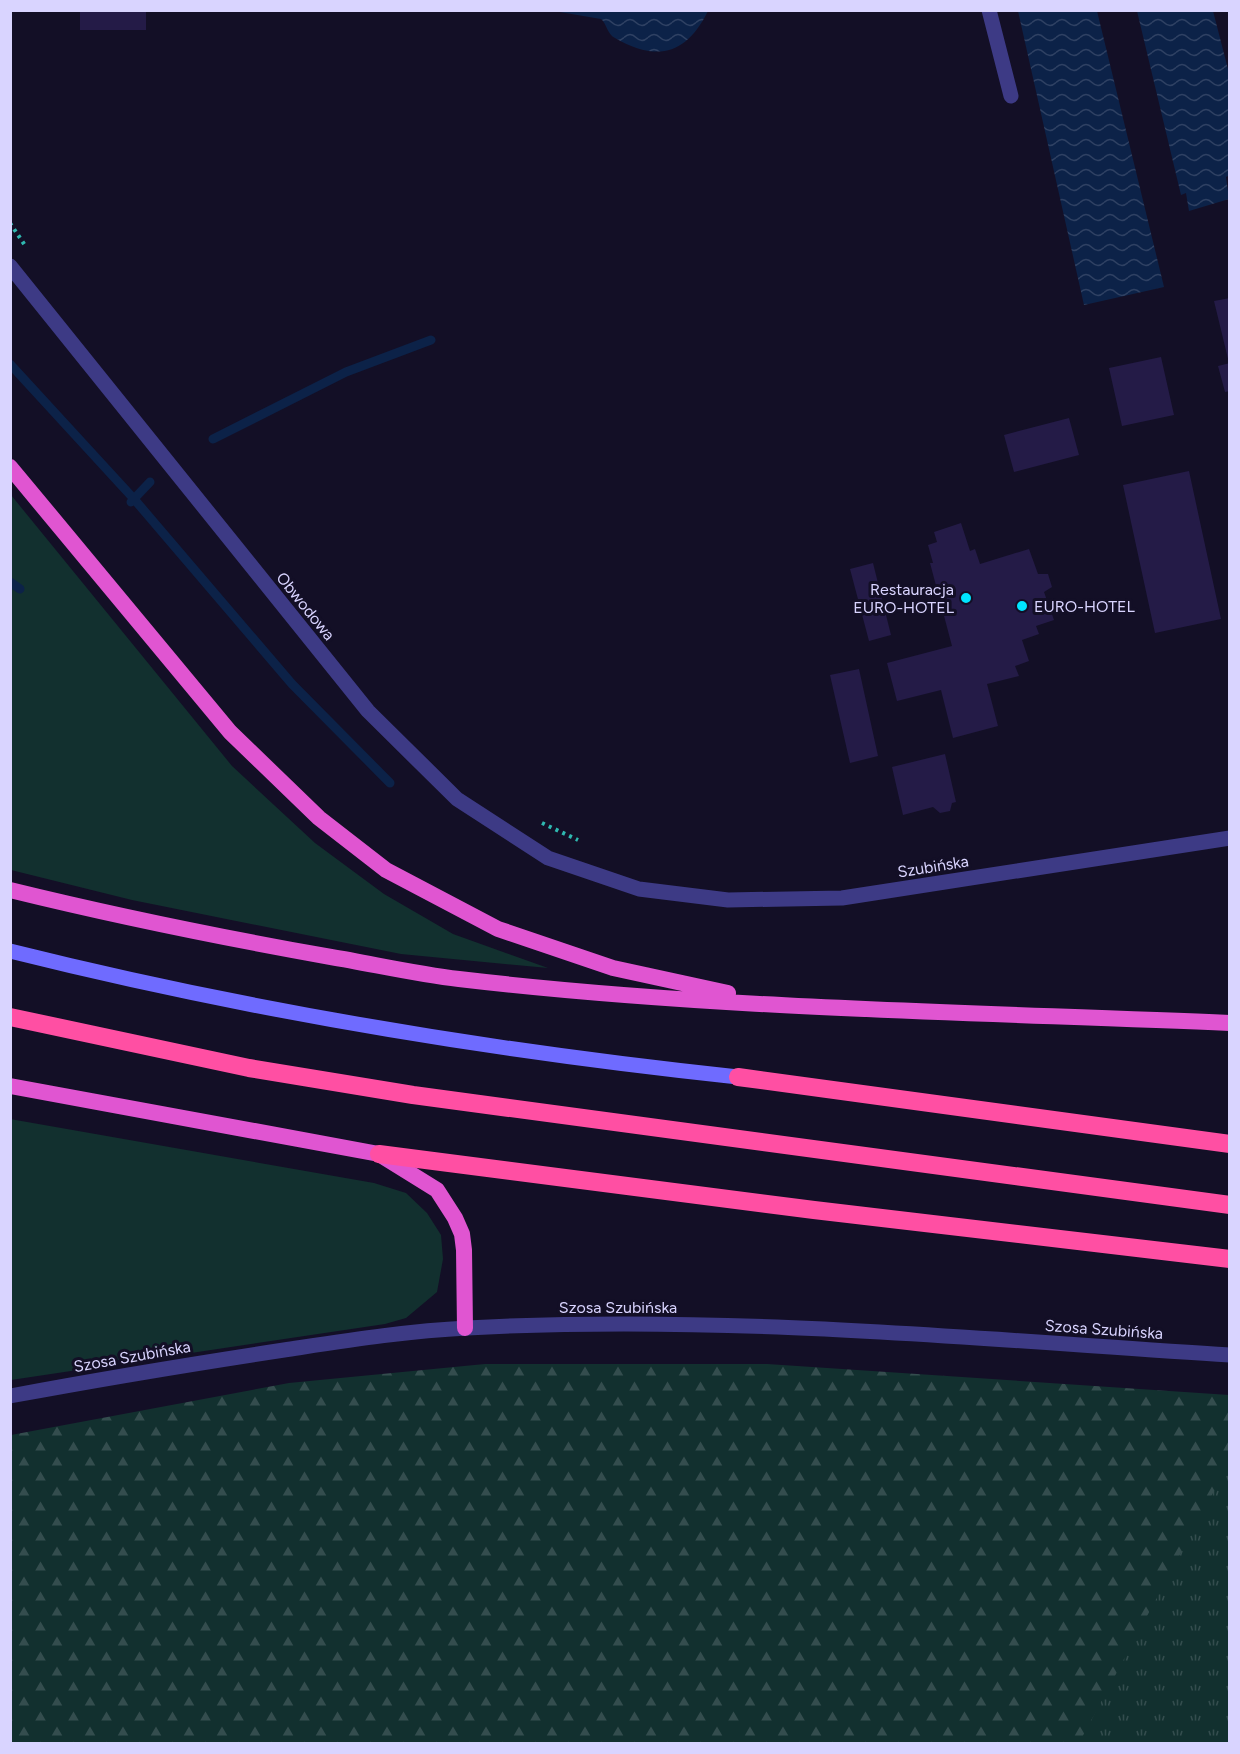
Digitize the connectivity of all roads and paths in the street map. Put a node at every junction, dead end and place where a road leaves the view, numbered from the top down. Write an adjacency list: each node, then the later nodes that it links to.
1 (989, 10): 2 (street)
2 (1011, 96)
3 (10, 223): 4 (path)
4 (32, 257)
5 (10, 266): 10 (street, Obwodowa)
6 (10, 467): 13 (highway)
7 (540, 821): 9 (path)
8 (1230, 838): 10 (street, Szubińska)
9 (579, 841)
10 (639, 889)
11 (10, 890): 13 (highway)
12 (10, 951): 16 (main road)
13 (778, 1004): 15 (highway)
14 (10, 1017): 20 (highway)
15 (1230, 1023)
16 (738, 1077): 18 (highway)
17 (10, 1086): 19 (highway)
18 (1230, 1144)
19 (379, 1154): 21 (highway); 22 (highway)
20 (1230, 1205)
21 (1230, 1259)
22 (465, 1328): 23 (street, Szosa Szubińska); 24 (street, Szosa Szubińska)
23 (1230, 1355)
24 (10, 1396)

